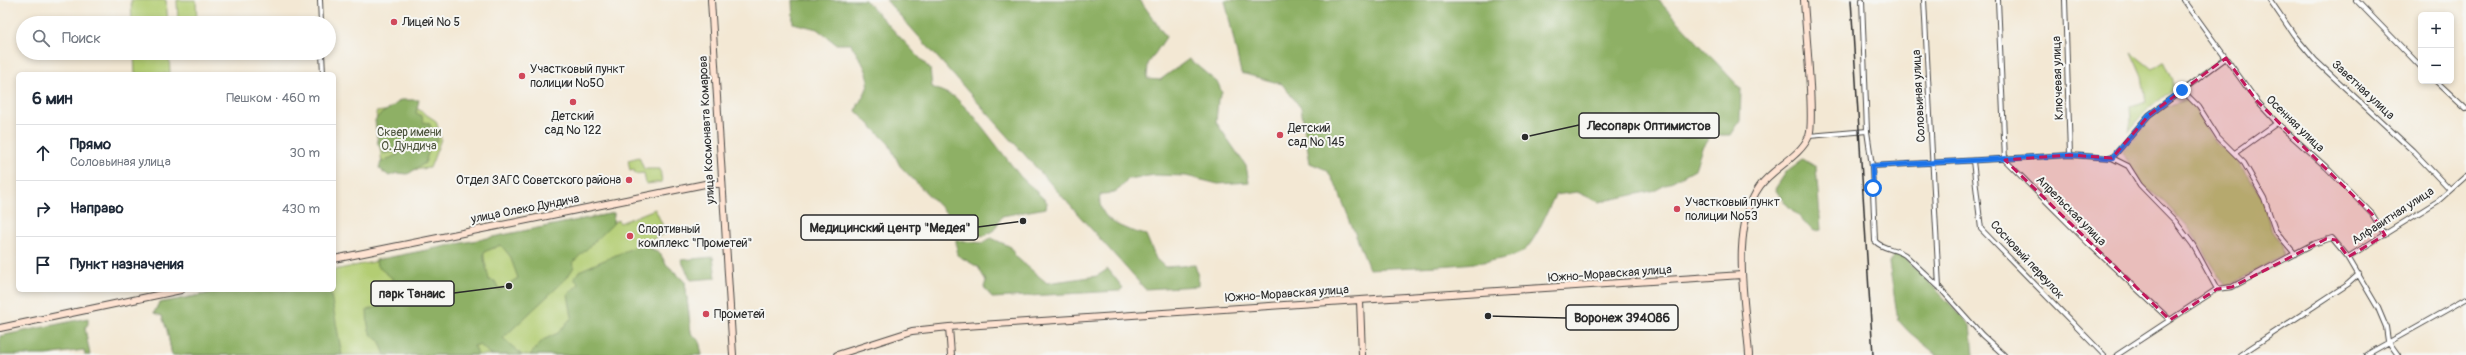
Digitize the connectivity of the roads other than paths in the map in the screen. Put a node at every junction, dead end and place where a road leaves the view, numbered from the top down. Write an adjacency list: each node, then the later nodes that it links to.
1 (320, 0): 11 (street)
2 (711, 0): 30 (street, улица Космонавта Комарова)
3 (1804, 0): 21 (street)
4 (1862, 0): 20 (street)
5 (1924, 0): 27 (street, Соловьиная улица)
6 (1998, 0): 25 (street)
7 (2065, 0): 23 (street, Ключевая улица)
8 (2184, 0): 12 (street, Осенняя улица)
9 (2270, 0): 31 (street, Заветная улица)
10 (2356, 0): 14 (street)
11 (321, 16)
12 (2226, 58): 17 (street); 19 (street, Осенняя улица)
13 (322, 60): 15 (street)
14 (2418, 64)
15 (323, 72)
16 (2439, 84): 18 (street)
17 (2182, 90): 22 (street); 24 (street)
18 (2466, 109)
19 (2276, 123): 22 (street); 32 (street, Осенняя улица)
20 (1867, 131): 21 (street); 28 (street)
21 (1809, 136): 37 (street)
22 (2236, 153): 33 (street)
23 (2070, 155): 24 (street); 25 (street)
24 (2112, 158): 39 (street)
25 (2005, 160): 26 (street); 43 (street, Апрельская улица)
26 (1973, 161): 27 (street); 53 (street, Сосновый переулок)
27 (1932, 162): 28 (street); 38 (street, Соловьиная улица)
28 (1872, 166): 38 (street)
29 (2466, 176): 31 (street, Алфавитная улица)
30 (722, 184): 35 (street, улица Олеко Дундича); 47 (street, улица Космонавта Комарова)
31 (2449, 189): 32 (street, Алфавитная улица)
32 (2385, 235): 34 (street, Алфавитная улица)
33 (2295, 254): 34 (street); 39 (street)
34 (2348, 257): 36 (street)
35 (336, 259)
36 (2358, 274): 46 (street); 55 (street)
37 (1742, 275): 42 (street, Южно-Моравская улица); 51 (street)
38 (1939, 287): 52 (street)
39 (2217, 289): 43 (street)
40 (171, 292): 45 (street)
41 (2466, 299): 46 (street)
42 (1360, 301): 44 (street, Южно-Моравская улица); 50 (street)
43 (2170, 320): 54 (street)
44 (949, 326): 48 (street, Южно-Моравская улица); 49 (street)
45 (0, 328)
46 (2388, 341): 56 (street); 57 (street)
47 (733, 355)
48 (837, 355)
49 (951, 355)
50 (1362, 355)
51 (1749, 355)
52 (2004, 355)
53 (2104, 355)
54 (2117, 355)
55 (2240, 355)
56 (2366, 355)
57 (2398, 355)

